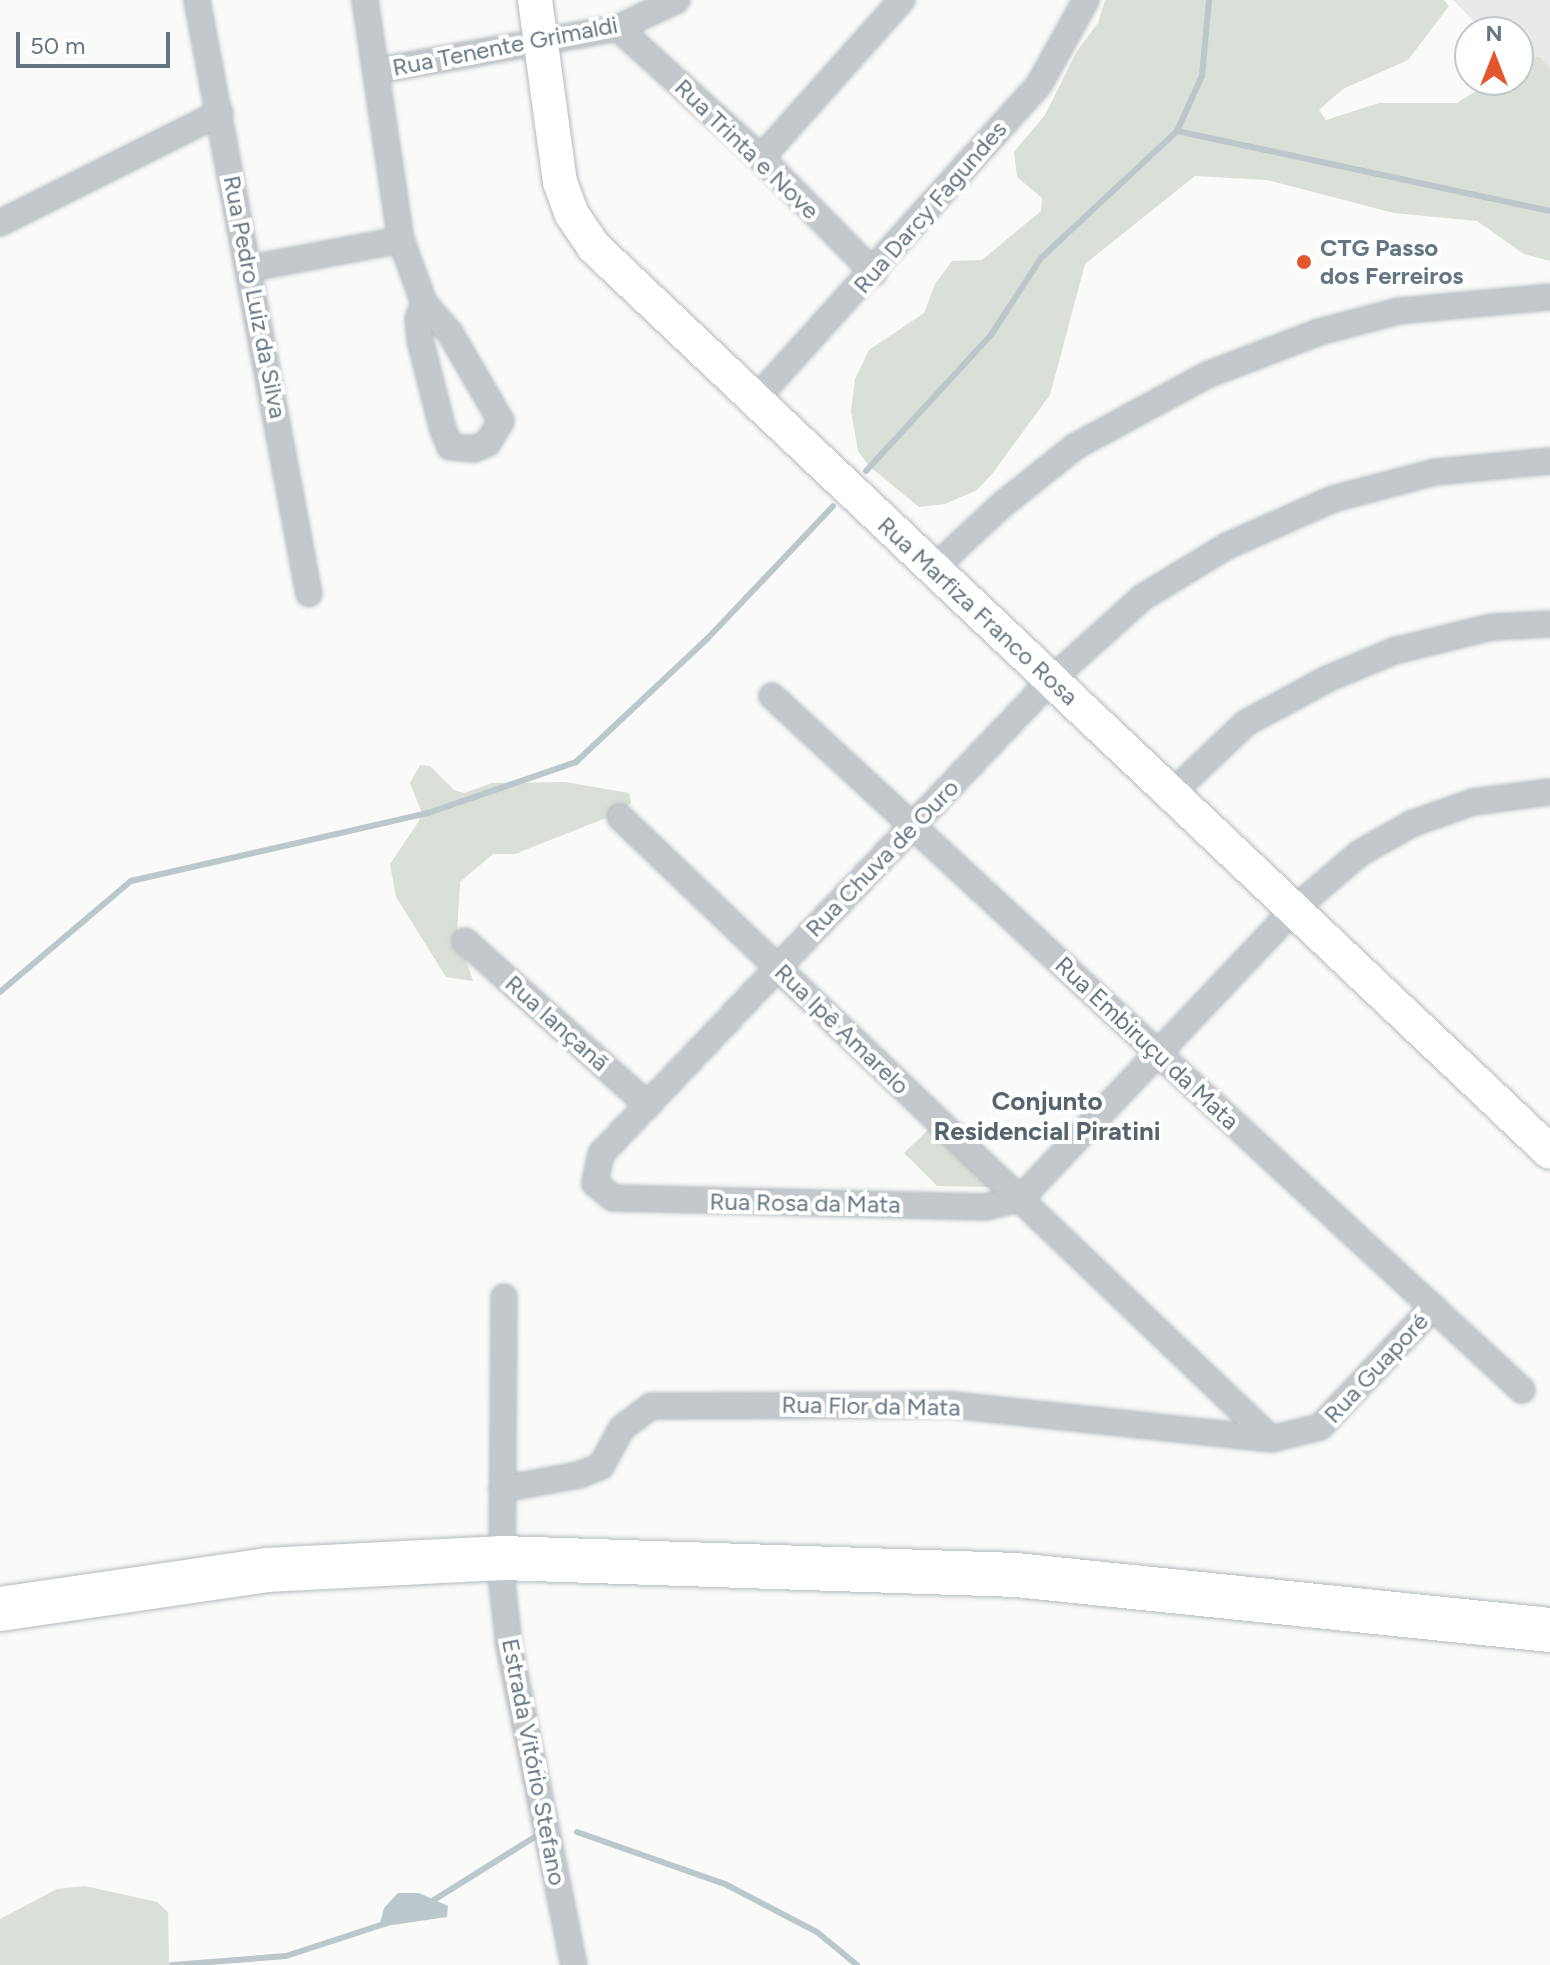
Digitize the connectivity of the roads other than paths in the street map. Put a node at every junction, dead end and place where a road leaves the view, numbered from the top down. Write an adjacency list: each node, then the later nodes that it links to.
1 (197, 0): 10 (street, Rua Pedro Luiz da Silva)
2 (365, 0): 9 (street)
3 (535, 0): 8 (street, Rua Marfiza Franco Rosa)
4 (677, 0): 7 (street, Rua Tenente Grimaldi)
5 (902, 0): 11 (street)
6 (1086, 0): 15 (street, Rua Darcy Fagundes)
7 (618, 28): 8 (street, Rua Tenente Grimaldi); 11 (street, Rua Trinta e Nove)
8 (542, 44): 9 (street, Rua Tenente Grimaldi); 18 (street, Rua Marfiza Franco Rosa)
9 (376, 71): 13 (street)
10 (220, 113): 12 (street); 14 (street, Rua Pedro Luiz da Silva)
11 (761, 158): 15 (street, Rua Trinta e Nove)
12 (0, 223)
13 (401, 240): 14 (street); 17 (street)
14 (251, 268): 21 (street, Rua Pedro Luiz da Silva)
15 (874, 273): 18 (street, Rua Darcy Fagundes)
16 (1550, 297): 20 (street)
17 (424, 303): 17 (street)
18 (755, 400): 20 (street, Rua Marfiza Franco Rosa)
19 (1550, 461): 23 (street, Rua Chuva de Ouro)
20 (933, 569): 23 (street, Rua Marfiza Franco Rosa)
21 (309, 594)
22 (1550, 624): 26 (street)
23 (1052, 679): 26 (street, Rua Marfiza Franco Rosa); 28 (street, Rua Chuva de Ouro)
24 (772, 696): 28 (street, Rua Embiruçu da Mata)
25 (1550, 792): 29 (street)
26 (1169, 796): 29 (street, Rua Marfiza Franco Rosa)
27 (620, 817): 31 (street, Rua Ipê Amarelo)
28 (913, 826): 31 (street, Rua Chuva de Ouro); 32 (street, Rua Embiruçu da Mata)
29 (1292, 911): 32 (street); 34 (street, Rua Marfiza Franco Rosa)
30 (465, 941): 33 (street, Rua Iançanã)
31 (778, 968): 33 (street, Rua Chuva de Ouro); 36 (street, Rua Ipê Amarelo)
32 (1158, 1053): 36 (street); 38 (street, Rua Embiruçu da Mata)
33 (648, 1105): 35 (street, Rua Chuva de Ouro)
34 (1550, 1152)
35 (595, 1183): 36 (street, Rua Rosa da Mata)
36 (1020, 1199): 40 (street, Rua Ipê Amarelo)
37 (504, 1297): 41 (street)
38 (1433, 1307): 39 (street, Rua Embiruçu da Mata); 40 (street, Rua Guaporé)
39 (1522, 1390)
40 (1271, 1439): 41 (street, Rua Flor da Mata)
41 (502, 1489): 42 (street)
42 (502, 1558): 43 (highway); 44 (highway); 45 (street, Estrada Vitório Stefano)
43 (0, 1609)
44 (1550, 1630)
45 (574, 1965)

